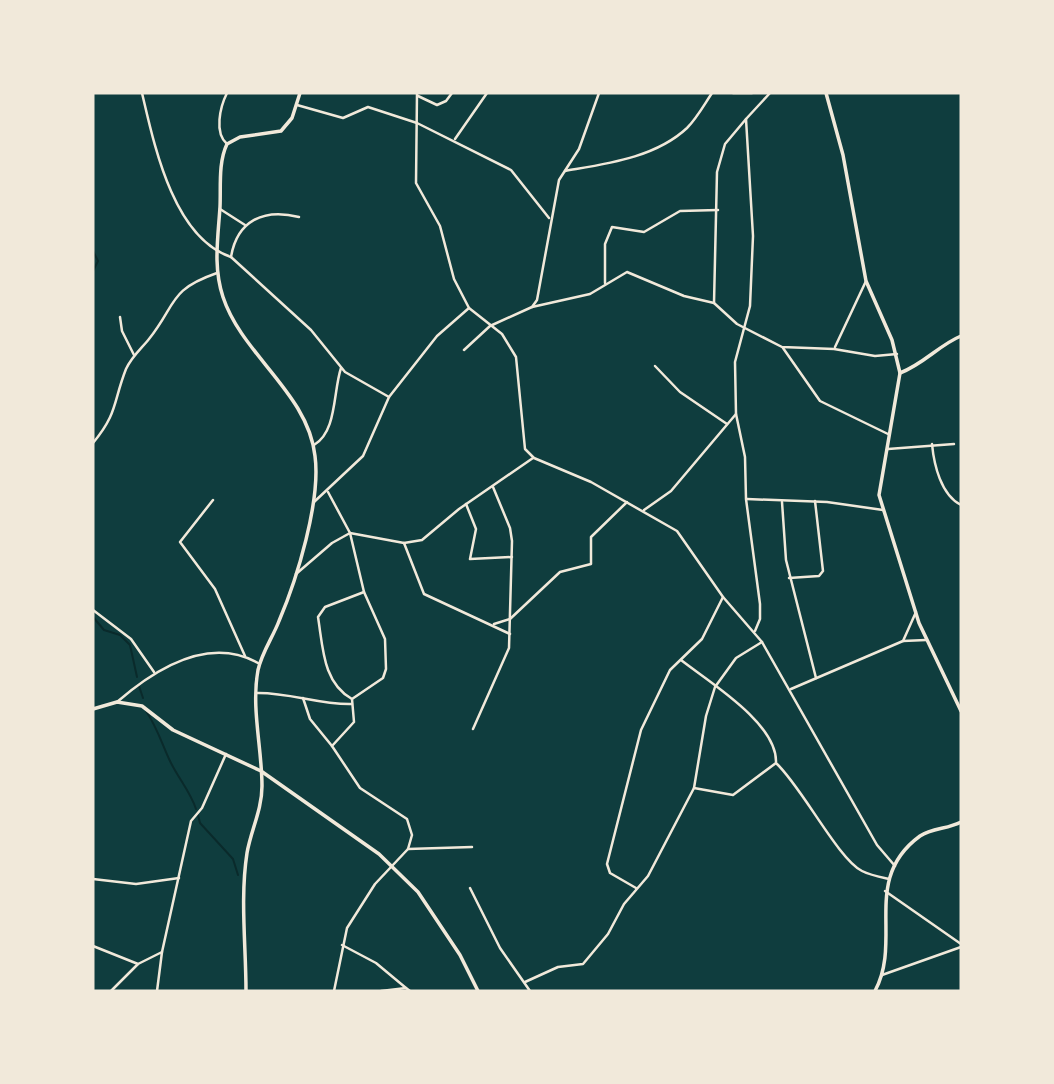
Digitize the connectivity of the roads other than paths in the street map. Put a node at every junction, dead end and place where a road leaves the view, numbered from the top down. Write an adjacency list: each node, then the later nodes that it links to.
1 (142, 93): 24 (street)
2 (227, 93): 17 (street)
3 (300, 93): 13 (street)
4 (452, 93): 12 (street)
5 (487, 93): 16 (street)
6 (599, 93): 18 (street)
7 (712, 93): 18 (street)
8 (733, 93): 9 (street)
9 (752, 93)
10 (770, 93): 14 (street)
11 (827, 93): 27 (street)
12 (417, 94): 15 (street)
13 (297, 105): 15 (street); 17 (street)
14 (746, 120): 20 (street); 34 (street)
15 (417, 123): 16 (street); 31 (street)
16 (454, 140): 22 (street)
17 (227, 144): 19 (street)
18 (565, 171): 22 (street)
19 (220, 209): 23 (street); 24 (street)
20 (718, 210): 28 (street); 29 (street)
21 (299, 217): 23 (street)
22 (550, 219): 30 (street)
23 (245, 225): 25 (street)
24 (216, 252): 25 (street); 26 (street)
25 (231, 257): 42 (street)
26 (218, 273): 40 (street); 51 (street)
27 (866, 281): 38 (street); 39 (street)
28 (605, 284): 29 (street); 30 (street)
29 (714, 303): 34 (street)
30 (532, 307): 33 (street)
31 (469, 308): 33 (street); 44 (street)
32 (120, 317): 40 (street)
33 (490, 326): 37 (street); 53 (street)
34 (746, 328): 36 (street); 45 (street)
35 (961, 336): 43 (street)
36 (782, 347): 38 (street); 47 (street)
37 (464, 349)
38 (834, 349): 39 (street)
39 (897, 354): 43 (street)
40 (134, 355): 48 (street)
41 (655, 366): 46 (street)
42 (341, 368): 44 (street); 51 (street)
43 (900, 373): 47 (street)
44 (390, 397): 55 (street)
45 (736, 414): 46 (street); 56 (street)
46 (727, 424): 65 (street)
47 (888, 434): 52 (street)
48 (93, 443)
49 (932, 444): 50 (street); 52 (street); 63 (street)
50 (954, 444)
51 (314, 446): 61 (street)
52 (886, 449): 64 (street)
53 (534, 458): 54 (street); 59 (street)
54 (494, 487): 62 (street); 68 (street)
55 (328, 492): 61 (street); 66 (street)
56 (746, 499): 60 (street); 77 (street)
57 (213, 500): 82 (street)
58 (816, 501): 60 (street); 64 (street); 70 (street)
59 (628, 502): 65 (street); 75 (street)
60 (782, 502): 70 (street)
61 (313, 503): 69 (street)
62 (466, 504): 67 (street); 68 (street)
63 (961, 505)
64 (883, 509): 74 (street)
65 (644, 510): 72 (street)
66 (351, 533): 67 (street); 69 (street); 71 (street)
67 (404, 543): 76 (street)
68 (512, 557): 75 (street)
69 (294, 576): 84 (street)
70 (789, 579): 86 (street)
71 (364, 592): 91 (street); 91 (street)
72 (723, 597): 77 (street); 83 (street)
73 (93, 610): 85 (street)
74 (916, 612): 79 (street); 80 (street)
75 (510, 619): 76 (street); 78 (street)
76 (494, 624): 78 (street)
77 (755, 631): 81 (street)
78 (510, 634): 95 (street)
79 (926, 640): 80 (street); 94 (street)
80 (903, 641): 86 (street)
81 (762, 642): 87 (street); 88 (street)
82 (245, 656): 84 (street); 85 (street)
83 (681, 660): 87 (street); 110 (street)
84 (259, 664): 89 (street)
85 (154, 672): 92 (street)
86 (816, 678): 88 (street)
87 (715, 687): 98 (street); 100 (street)
88 (791, 689): 105 (street)
89 (256, 693): 90 (street); 99 (street)
90 (303, 697): 91 (street); 96 (street)
91 (352, 701): 96 (street)
92 (117, 702): 93 (street); 97 (street)
93 (93, 709)
94 (961, 711)
95 (473, 729)
96 (332, 746): 103 (street)
97 (226, 754): 99 (street); 107 (street)
98 (776, 763): 100 (street); 108 (street)
99 (261, 771): 104 (street); 122 (street)
100 (694, 788): 110 (street)
101 (961, 822): 105 (street)
102 (472, 847): 103 (street)
103 (408, 849): 104 (street)
104 (392, 863): 112 (street); 125 (street)
105 (894, 866): 108 (street)
106 (93, 878): 107 (street)
107 (179, 878): 115 (street)
108 (888, 879): 111 (street)
109 (470, 888): 118 (street)
110 (636, 888): 118 (street)
111 (885, 891): 114 (street); 117 (street)
112 (342, 945): 119 (street); 123 (street)
113 (93, 946): 116 (street)
114 (961, 946): 117 (street)
115 (162, 952): 116 (street); 121 (street)
116 (138, 964): 120 (street)
117 (881, 975): 127 (street)
118 (525, 982): 126 (street)
119 (408, 990): 124 (street)
120 (111, 991)
121 (157, 991)
122 (246, 991)
123 (334, 991)
124 (382, 991)
125 (478, 991)
126 (530, 991)
127 (875, 991)

